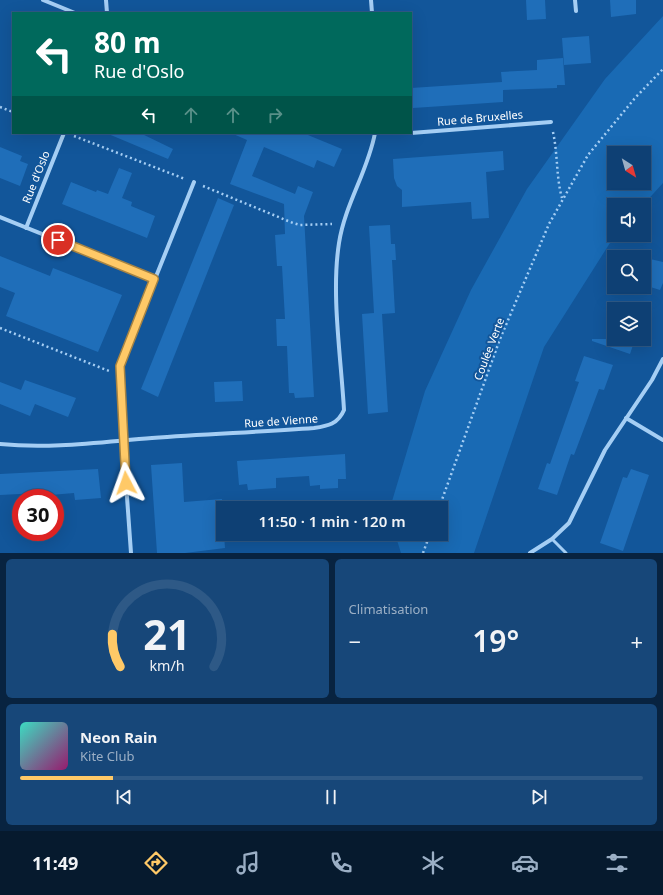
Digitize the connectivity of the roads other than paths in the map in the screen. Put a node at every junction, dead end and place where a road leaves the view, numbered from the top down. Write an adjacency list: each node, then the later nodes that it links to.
1 (43, 0): 6 (street)
2 (106, 0): 7 (street)
3 (371, 0): 8 (street)
4 (575, 0): 5 (street)
5 (576, 11)
6 (73, 12)
7 (106, 12)
8 (372, 12)
9 (551, 122): 10 (street, Rue de Bruxelles)
10 (412, 133)
11 (64, 134): 15 (street, Rue d'Oslo)
12 (375, 134): 20 (street, Rue de Vienne)
13 (194, 182): 16 (street)
14 (0, 217): 15 (street)
15 (26, 228): 16 (street)
16 (154, 279): 20 (street)
17 (663, 359): 18 (street)
18 (626, 418): 19 (street); 22 (street)
19 (663, 440)
20 (123, 441): 21 (street, Rue de Vienne); 23 (street)
21 (0, 444)
22 (552, 539): 24 (street); 25 (lane)
23 (130, 553)
24 (530, 553)
25 (566, 553)

